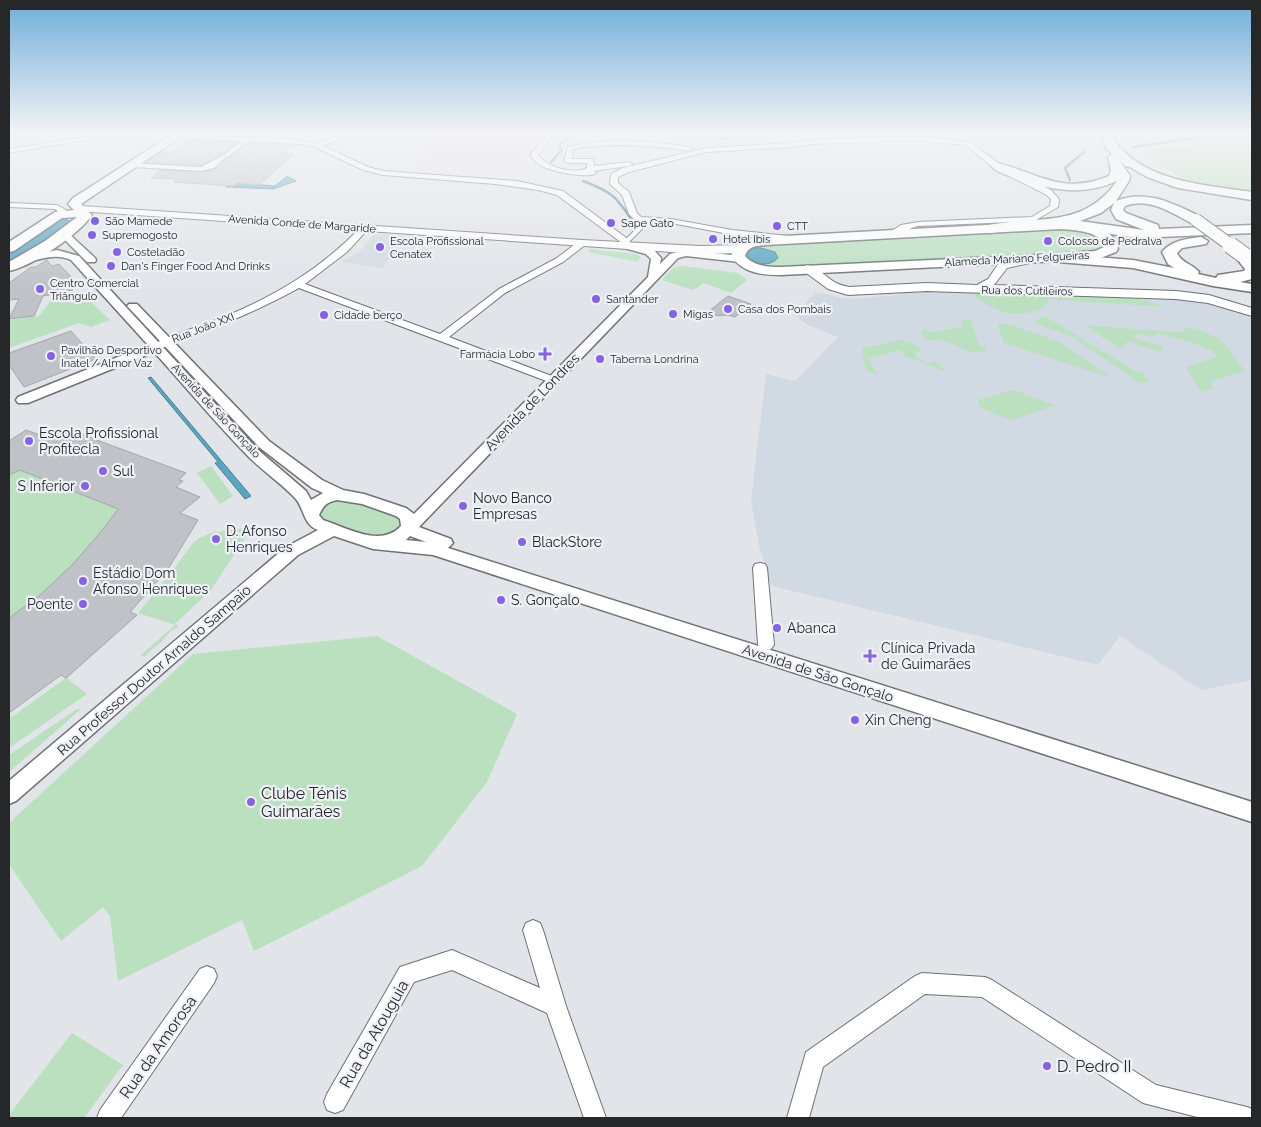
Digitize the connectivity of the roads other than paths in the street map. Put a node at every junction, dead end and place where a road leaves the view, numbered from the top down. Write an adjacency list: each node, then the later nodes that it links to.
1 (103, 185): 15 (main road)
2 (523, 185): 34 (street)
3 (615, 185): 26 (street)
4 (1032, 185): 19 (street)
5 (1038, 185): 21 (highway)
6 (1053, 185): 7 (highway)
7 (1095, 185)
8 (1120, 185): 21 (highway)
9 (1152, 185): 20 (highway)
10 (1181, 185): 11 (highway)
11 (1252, 196)
12 (1252, 204): 20 (highway)
13 (9, 205): 18 (street)
14 (1089, 208): 19 (highway)
15 (83, 211): 16 (main road, Avenida Conde de Margaride); 18 (main road); 28 (main road)
16 (104, 211): 23 (main road, Avenida Conde de Margaride)
17 (1105, 214): 25 (highway)
18 (60, 215): 35 (main road)
19 (1034, 219): 30 (street)
20 (1200, 219): 25 (highway); 38 (highway, bridge)
21 (1067, 222): 24 (highway); 27 (highway); 37 (main road, Alameda Mariano Felgueiras)
22 (645, 223): 34 (street)
23 (365, 228): 33 (main road, Avenida Conde de Margaride); 46 (street, Rua João XXI)
24 (989, 229): 30 (main road)
25 (1162, 230): 27 (highway)
26 (732, 232): 31 (street); 36 (street)
27 (1183, 232): 29 (highway)
28 (64, 233): 41 (main road); 53 (street, Avenida de São Gonçalo)
29 (1248, 233): 32 (highway)
30 (894, 234): 31 (main road)
31 (790, 239): 36 (main road)
32 (1203, 240): 37 (highway); 38 (highway)
33 (582, 243): 34 (main road, Avenida Conde de Margaride); 52 (street)
34 (627, 244): 36 (main road, Avenida Conde de Margaride); 44 (street)
35 (9, 248)
36 (740, 254): 43 (main road, Alameda Mariano Felgueiras); 44 (street, Avenida de Londres)
37 (1098, 255): 39 (main road, Alameda Mariano Felgueiras)
38 (1250, 257)
39 (1058, 258): 40 (main road, Alameda Mariano Felgueiras); 48 (highway)
40 (1032, 259): 43 (main road, Alameda Mariano Felgueiras); 45 (main road)
41 (25, 260): 42 (main road); 53 (street, Avenida de São Gonçalo)
42 (9, 267)
43 (807, 269): 47 (main road, Rua dos Cutileiros)
44 (653, 276): 54 (street, Avenida de Londres)
45 (992, 278): 47 (main road); 49 (main road); 50 (main road)
46 (297, 284): 52 (street); 53 (street, Rua João XXI)
47 (927, 287): 49 (main road, Rua dos Cutileiros)
48 (1252, 288)
49 (977, 290): 50 (main road, Rua dos Cutileiros)
50 (1037, 291): 51 (main road, Rua dos Cutileiros)
51 (1252, 312)
52 (442, 338): 54 (street)
53 (162, 344): 55 (street, Rua João XXI); 56 (street, Avenida de São Gonçalo); 58 (street, Avenida de São Gonçalo)
54 (553, 380): 57 (street, Avenida de Londres)
55 (22, 400)
56 (338, 494): 58 (street, Rua Professor Doutor Arnaldo Sampaio); 59 (street, Avenida de São Gonçalo)
57 (425, 513): 59 (street, Avenida de Londres); 61 (street)
58 (312, 516): 60 (street, Avenida de São Gonçalo); 63 (street, Rua Professor Doutor Arnaldo Sampaio)
59 (408, 527): 61 (street); 62 (street, Avenida de Londres)
60 (333, 529): 62 (street, Avenida de São Gonçalo); 63 (street, Rua Professor Doutor Arnaldo Sampaio)
61 (437, 541): 65 (street, Avenida de São Gonçalo)
62 (383, 543): 68 (street, Avenida de São Gonçalo)
63 (292, 551): 66 (street, Rua Professor Doutor Arnaldo Sampaio)
64 (760, 568): 65 (street)
65 (766, 645): 67 (street, Avenida de São Gonçalo)
66 (11, 794)
67 (1252, 800)
68 (1252, 812)
69 (533, 930): 71 (street)
70 (207, 976): 73 (street, Rua da Amorosa)
71 (555, 1006): 72 (street, Rua da Atouguia); 74 (street)
72 (335, 1102)
73 (108, 1118)
74 (595, 1118)
75 (798, 1118): 76 (street)
76 (1247, 1118)

